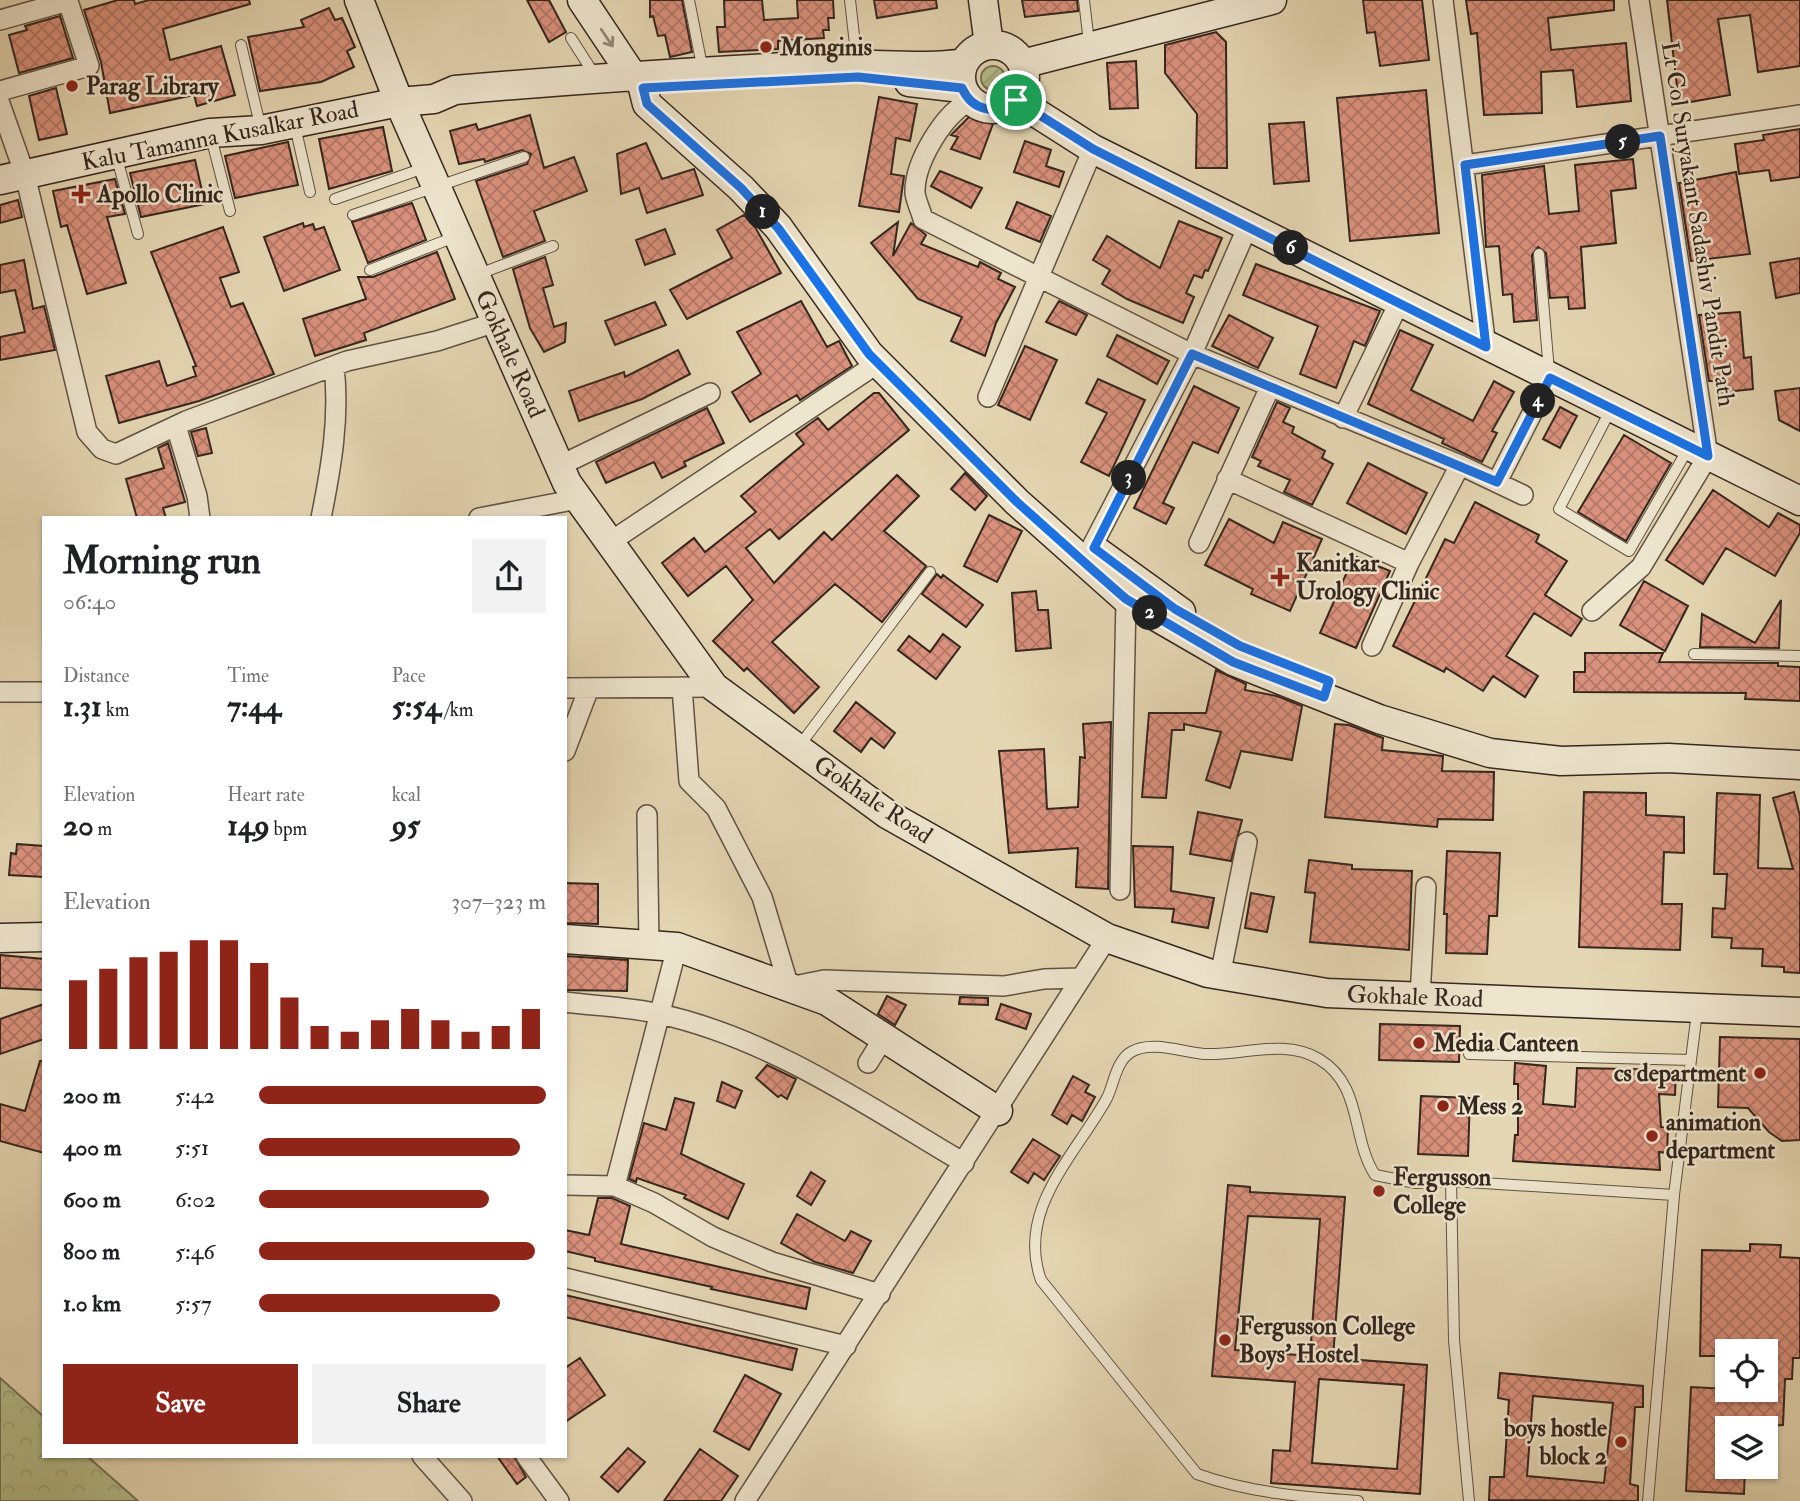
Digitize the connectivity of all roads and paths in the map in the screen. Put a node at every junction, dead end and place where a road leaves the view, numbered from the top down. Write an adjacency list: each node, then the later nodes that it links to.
1 (359, 0): 24 (street, Gokhale Road)
2 (582, 0): 19 (street, one-way to 19)
3 (689, 0): 17 (lane)
4 (850, 0): 15 (lane)
5 (983, 0): 13 (street)
6 (1084, 0): 14 (lane)
7 (1443, 0): 34 (street)
8 (1639, 0): 30 (street, Lt Col Suryakant Sadashiv Pandit Path)
9 (1255, 2): 14 (street)
10 (0, 20): 21 (street)
11 (571, 38): 18 (lane)
12 (241, 45): 28 (lane)
13 (989, 45): 16 (street); 20 (street)
14 (1090, 47): 16 (street)
15 (857, 63): 17 (street); 20 (street)
16 (1023, 64): 23 (street)
17 (703, 71): 19 (street)
18 (596, 78): 19 (street); 22 (street)
19 (638, 82): 20 (street); 22 (street); 53 (street); 75 (street)
20 (965, 84): 23 (street); 48 (street)
21 (0, 91)
22 (434, 99): 24 (street, Kalu Tamanna Kusalkar Road)
23 (1016, 100): 31 (street)
24 (399, 102): 27 (street, Kalu Tamanna Kusalkar Road); 35 (street, Gokhale Road)
25 (0, 104): 36 (street)
26 (1800, 115): 30 (street)
27 (294, 122): 28 (street, Kalu Tamanna Kusalkar Road); 37 (lane)
28 (261, 130): 29 (street, Kalu Tamanna Kusalkar Road)
29 (210, 133): 32 (street, Kalu Tamanna Kusalkar Road); 39 (lane)
30 (1660, 136): 34 (street); 62 (street, Lt Col Suryakant Sadashiv Pandit Path)
31 (1093, 149): 41 (street); 48 (street)
32 (116, 154): 36 (street, Kalu Tamanna Kusalkar Road); 42 (lane)
33 (524, 157): 35 (lane)
34 (1465, 165): 51 (street)
35 (432, 176): 38 (lane); 40 (lane); 43 (street, Gokhale Road)
36 (13, 178): 61 (street)
37 (310, 192)
38 (334, 199)
39 (230, 211)
40 (353, 215)
41 (1248, 226): 49 (street); 52 (street)
42 (138, 234)
43 (458, 236): 46 (lane); 47 (street, Gokhale Road)
44 (553, 246): 47 (lane)
45 (1539, 254): 55 (lane)
46 (370, 270)
47 (475, 275): 50 (street, Gokhale Road)
48 (1039, 277): 52 (street); 58 (street)
49 (1399, 303): 51 (street); 60 (street)
50 (496, 322): 54 (street); 64 (street, Gokhale Road)
51 (1486, 347): 55 (street)
52 (1192, 354): 56 (street); 75 (street)
53 (878, 363): 73 (street); 75 (street)
54 (334, 366): 61 (street); 71 (street)
55 (1550, 378): 59 (street); 66 (street)
56 (1270, 387): 60 (street); 65 (street)
57 (710, 393): 64 (street)
58 (988, 397)
59 (1611, 408): 62 (street); 62 (lane)
60 (1343, 418): 63 (street)
61 (176, 425): 70 (street)
62 (1698, 451): 69 (street); 79 (street)
63 (1460, 465): 66 (street); 76 (street)
64 (559, 466): 68 (street, Gokhale Road)
65 (1227, 479): 74 (street); 76 (street)
66 (1497, 482): 67 (street)
67 (1523, 495)
68 (578, 499): 72 (street); 73 (street, Gokhale Road)
69 (1800, 501)
70 (200, 516)
71 (321, 516)
72 (489, 516)
73 (610, 542): 84 (street, Gokhale Road)
74 (1199, 543)
75 (1088, 555): 78 (street); 87 (street)
76 (1409, 563): 80 (street)
77 (930, 572): 92 (lane)
78 (1126, 599): 87 (street); 97 (street)
79 (1592, 611)
80 (1372, 646)
81 (1694, 654): 82 (lane)
82 (1800, 656)
83 (682, 687): 84 (street); 86 (street); 106 (street)
84 (714, 687): 92 (street, Gokhale Road)
85 (567, 688): 86 (street)
86 (589, 688): 90 (street)
87 (1326, 689): 91 (street); 93 (street)
88 (0, 692): 89 (street)
89 (42, 692)
90 (567, 746)
91 (1800, 748)
92 (798, 749): 100 (street, Gokhale Road)
93 (1800, 765)
94 (647, 816): 102 (street)
95 (1247, 842): 104 (street)
96 (1426, 887): 107 (street)
97 (1120, 890)
98 (42, 937): 99 (street)
99 (0, 938)
100 (1107, 938): 104 (street, Gokhale Road); 105 (street)
101 (567, 939): 102 (street)
102 (649, 945): 103 (street)
103 (677, 947): 106 (street); 111 (street)
104 (1220, 976): 107 (street, Gokhale Road)
105 (1081, 978): 106 (street); 116 (street)
106 (789, 988): 112 (street)
107 (1420, 997): 109 (street, Gokhale Road)
108 (567, 1002): 111 (street)
109 (1697, 1008): 110 (street, Gokhale Road); 114 (lane)
110 (1800, 1012)
111 (660, 1014): 117 (street); 120 (street)
112 (884, 1037): 115 (street); 116 (street)
113 (1469, 1054): 114 (lane)
114 (1691, 1060): 121 (lane)
115 (868, 1063)
116 (998, 1111): 117 (street)
117 (964, 1163): 123 (street)
118 (1451, 1181): 121 (lane); 130 (lane); 131 (lane)
119 (567, 1185): 120 (street)
120 (615, 1186): 123 (street)
121 (1674, 1195): 132 (lane)
122 (567, 1278): 124 (street)
123 (880, 1294): 124 (street)
124 (846, 1346): 129 (street)
125 (424, 1458): 127 (street)
126 (527, 1458): 128 (street)
127 (463, 1501)
128 (559, 1501)
129 (745, 1501)
130 (1358, 1501)
131 (1469, 1501)
132 (1648, 1501)

